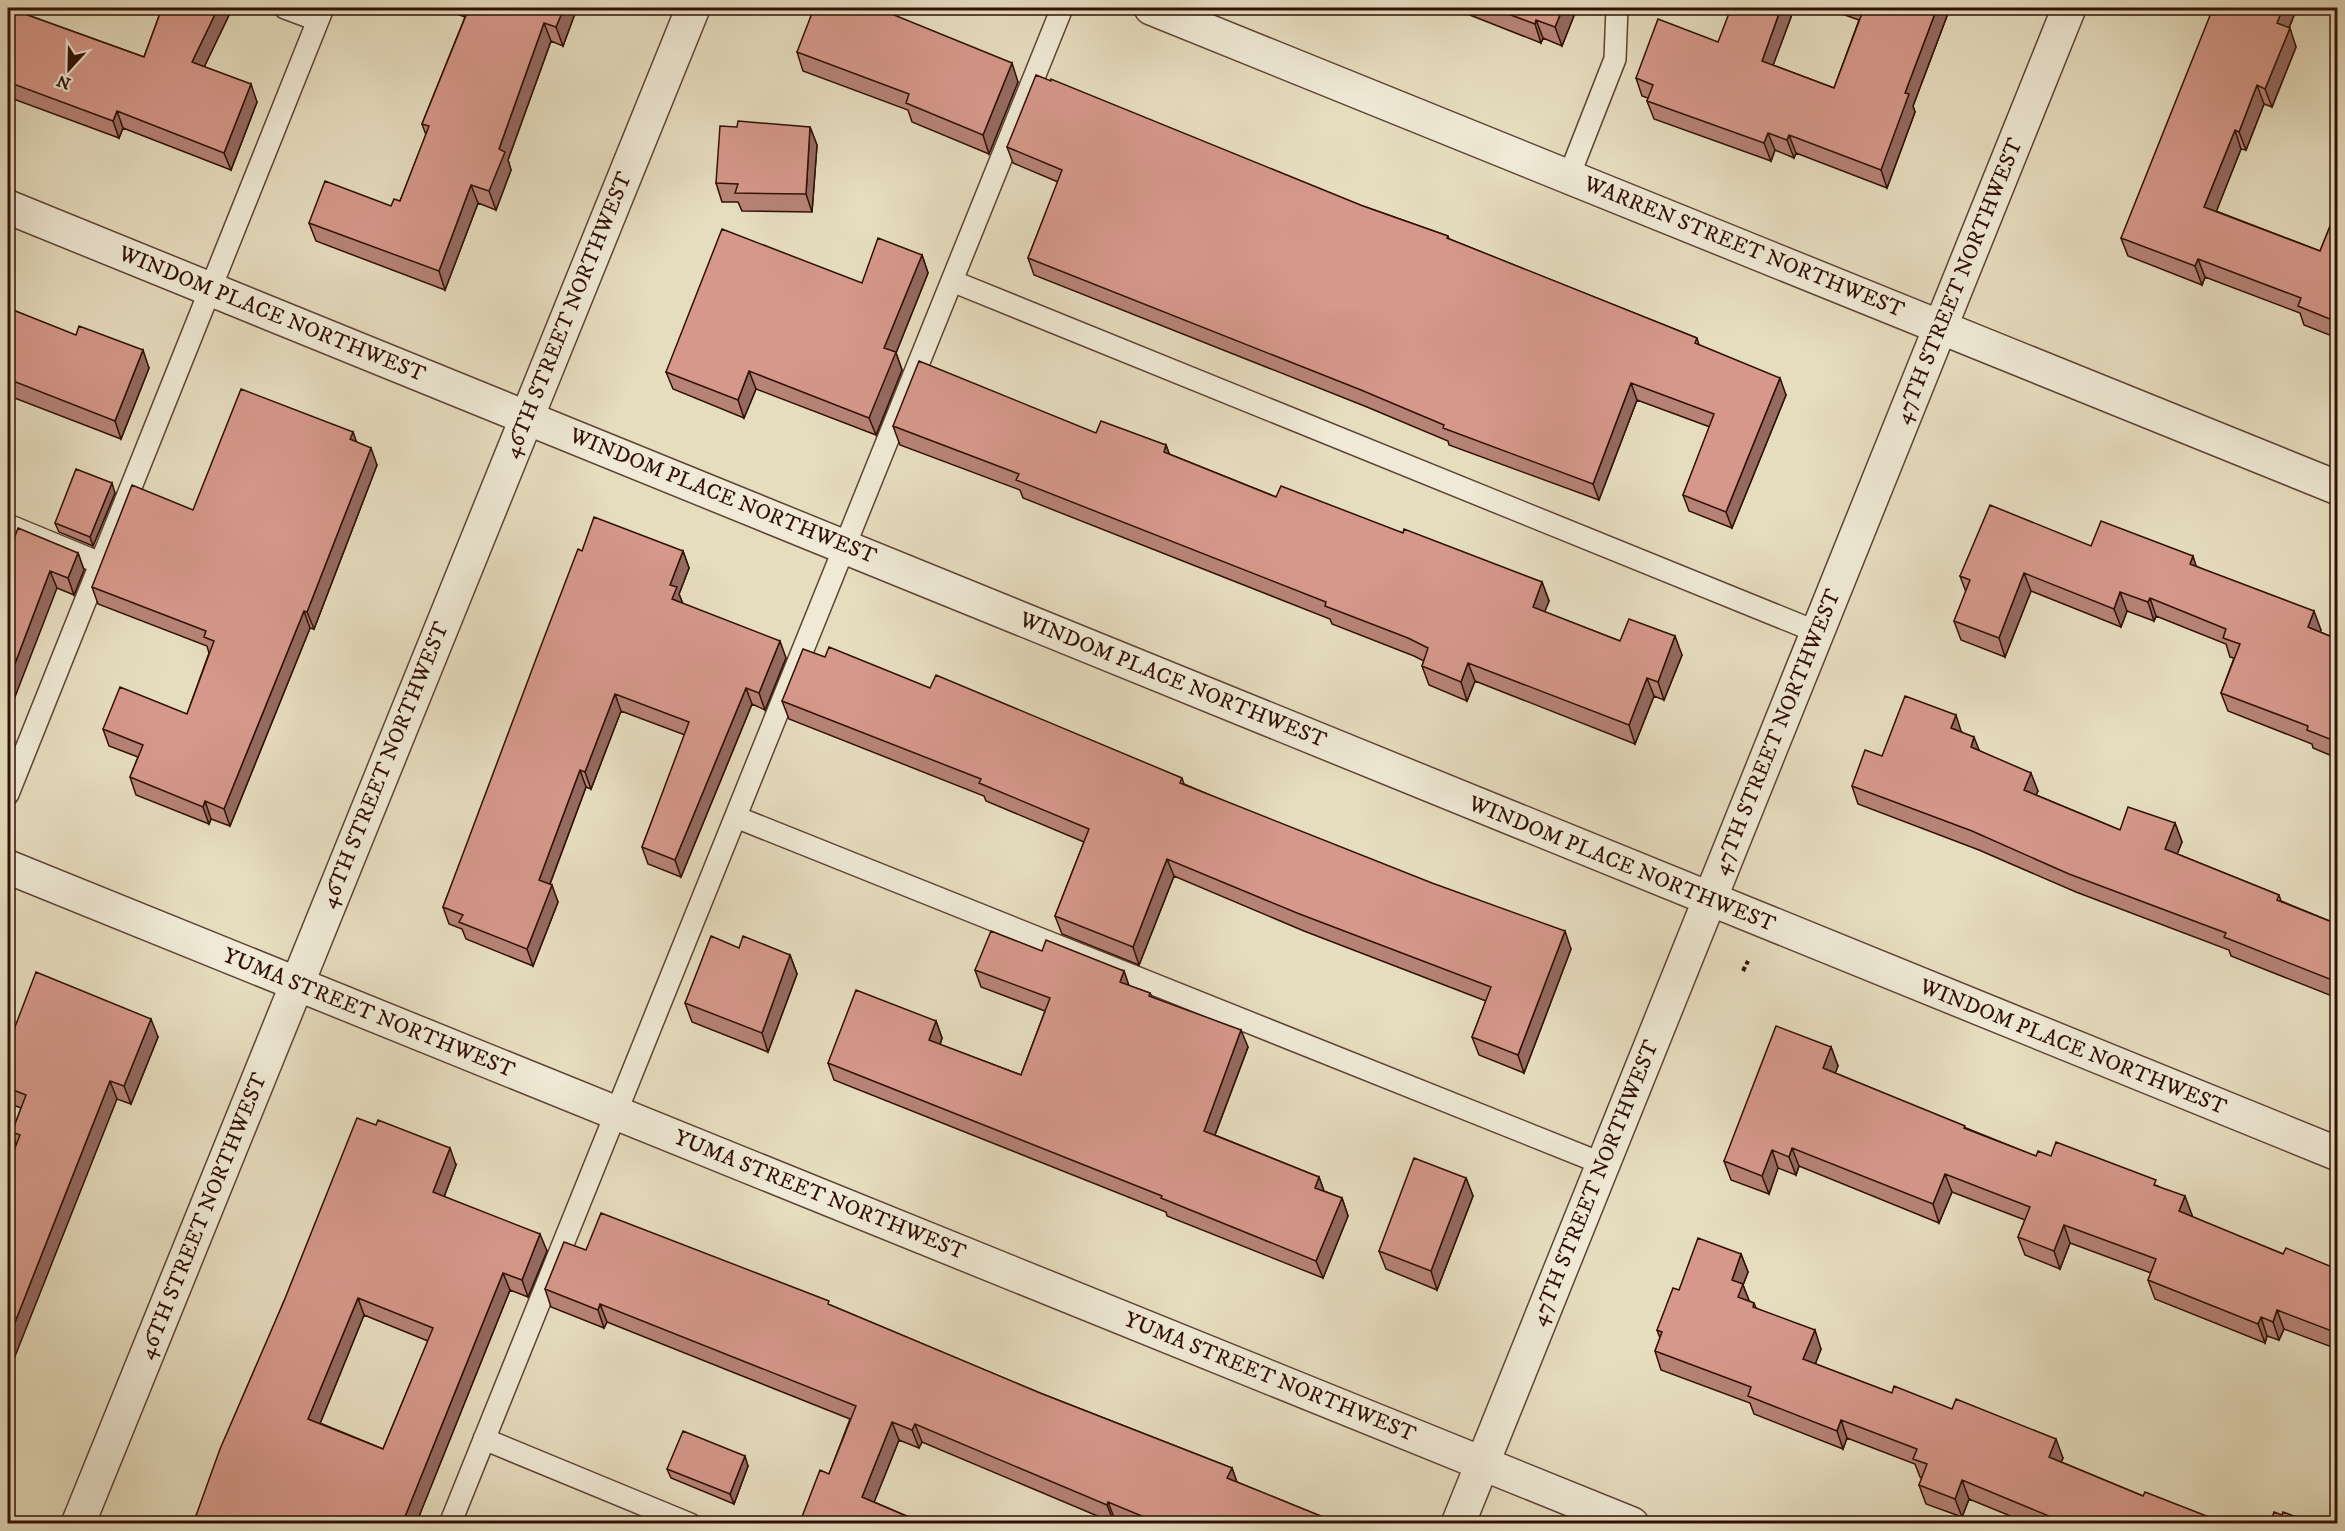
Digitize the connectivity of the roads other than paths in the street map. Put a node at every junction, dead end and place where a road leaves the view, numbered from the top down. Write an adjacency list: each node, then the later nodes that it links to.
1 (285, 8): 7 (lane)
2 (693, 8): 13 (street, 46TH STREET NORTHWEST)
3 (1062, 8): 10 (lane)
4 (1151, 8): 8 (street, WARREN STREET NORTHWEST)
5 (1617, 8): 8 (lane)
6 (2069, 8): 12 (street, 47TH STREET NORTHWEST)
7 (320, 14): 11 (lane)
8 (1569, 176): 12 (street, WARREN STREET NORTHWEST)
9 (8, 207): 11 (street, WINDOM PLACE NORTHWEST)
10 (952, 281): 16 (lane); 18 (lane)
11 (210, 289): 13 (street, WINDOM PLACE NORTHWEST); 17 (lane)
12 (1940, 326): 14 (street, WARREN STREET NORTHWEST); 18 (street, 47TH STREET NORTHWEST)
13 (527, 417): 16 (street, WINDOM PLACE NORTHWEST); 23 (street, 46TH STREET NORTHWEST)
14 (2337, 488)
15 (8, 525): 17 (lane)
16 (846, 546): 20 (lane); 22 (street, WINDOM PLACE NORTHWEST)
17 (100, 563): 19 (lane)
18 (1817, 632): 22 (street, 47TH STREET NORTHWEST)
19 (8, 794)
20 (736, 817): 24 (lane); 26 (lane)
21 (8, 867): 23 (street, YUMA STREET NORTHWEST)
22 (1709, 900): 25 (street, WINDOM PLACE NORTHWEST); 26 (street, 47TH STREET NORTHWEST)
23 (297, 984): 24 (street, YUMA STREET NORTHWEST); 29 (street, 46TH STREET NORTHWEST)
24 (616, 1113): 27 (lane); 28 (street, YUMA STREET NORTHWEST)
25 (2337, 1154)
26 (1603, 1164): 28 (street, 47TH STREET NORTHWEST)
27 (484, 1439): 30 (lane); 31 (lane)
28 (1482, 1463): 32 (street, 47TH STREET NORTHWEST); 33 (street, YUMA STREET NORTHWEST)
29 (78, 1524)
30 (450, 1524)
31 (690, 1524)
32 (1458, 1524)
33 (1632, 1524)

